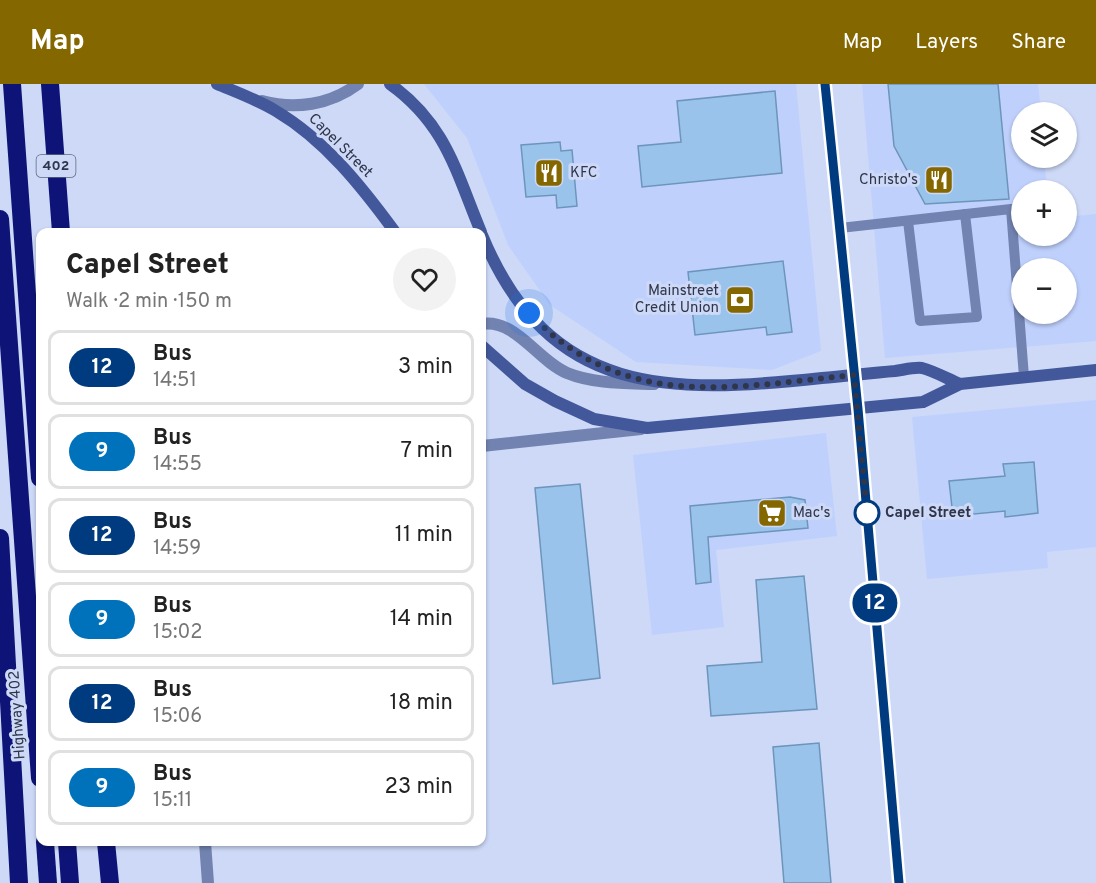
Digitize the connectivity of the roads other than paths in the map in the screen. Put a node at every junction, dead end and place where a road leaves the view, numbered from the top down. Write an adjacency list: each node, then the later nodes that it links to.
1 (217, 84): 7 (street, Capel Street)
2 (358, 84): 7 (street)
3 (390, 84): 13 (street)
4 (825, 84): 14 (street)
5 (13, 92): 24 (highway)
6 (51, 92): 11 (highway, 402)
7 (249, 98): 12 (street, Capel Street)
8 (965, 214): 10 (lane); 10 (lane); 20 (lane)
9 (0, 219): 28 (highway, Highway 402)
10 (908, 220): 14 (lane)
11 (61, 228)
12 (391, 228)
13 (479, 228)
14 (840, 228): 19 (street)
15 (486, 244): 21 (street)
16 (486, 323): 21 (street)
17 (486, 349): 25 (street)
18 (1096, 370): 20 (street)
19 (854, 375): 21 (street); 22 (street); 23 (street)
20 (1024, 377): 22 (street)
21 (661, 384)
22 (960, 384): 23 (street)
23 (858, 409): 25 (street); 38 (street)
24 (36, 421)
25 (647, 428): 26 (street)
26 (486, 446)
27 (0, 538): 33 (highway)
28 (36, 722)
29 (45, 846): 34 (highway)
30 (67, 846): 35 (highway)
31 (106, 846): 36 (highway)
32 (205, 846): 37 (street)
33 (19, 883)
34 (48, 883)
35 (70, 883)
36 (110, 883)
37 (208, 883)
38 (899, 883)

